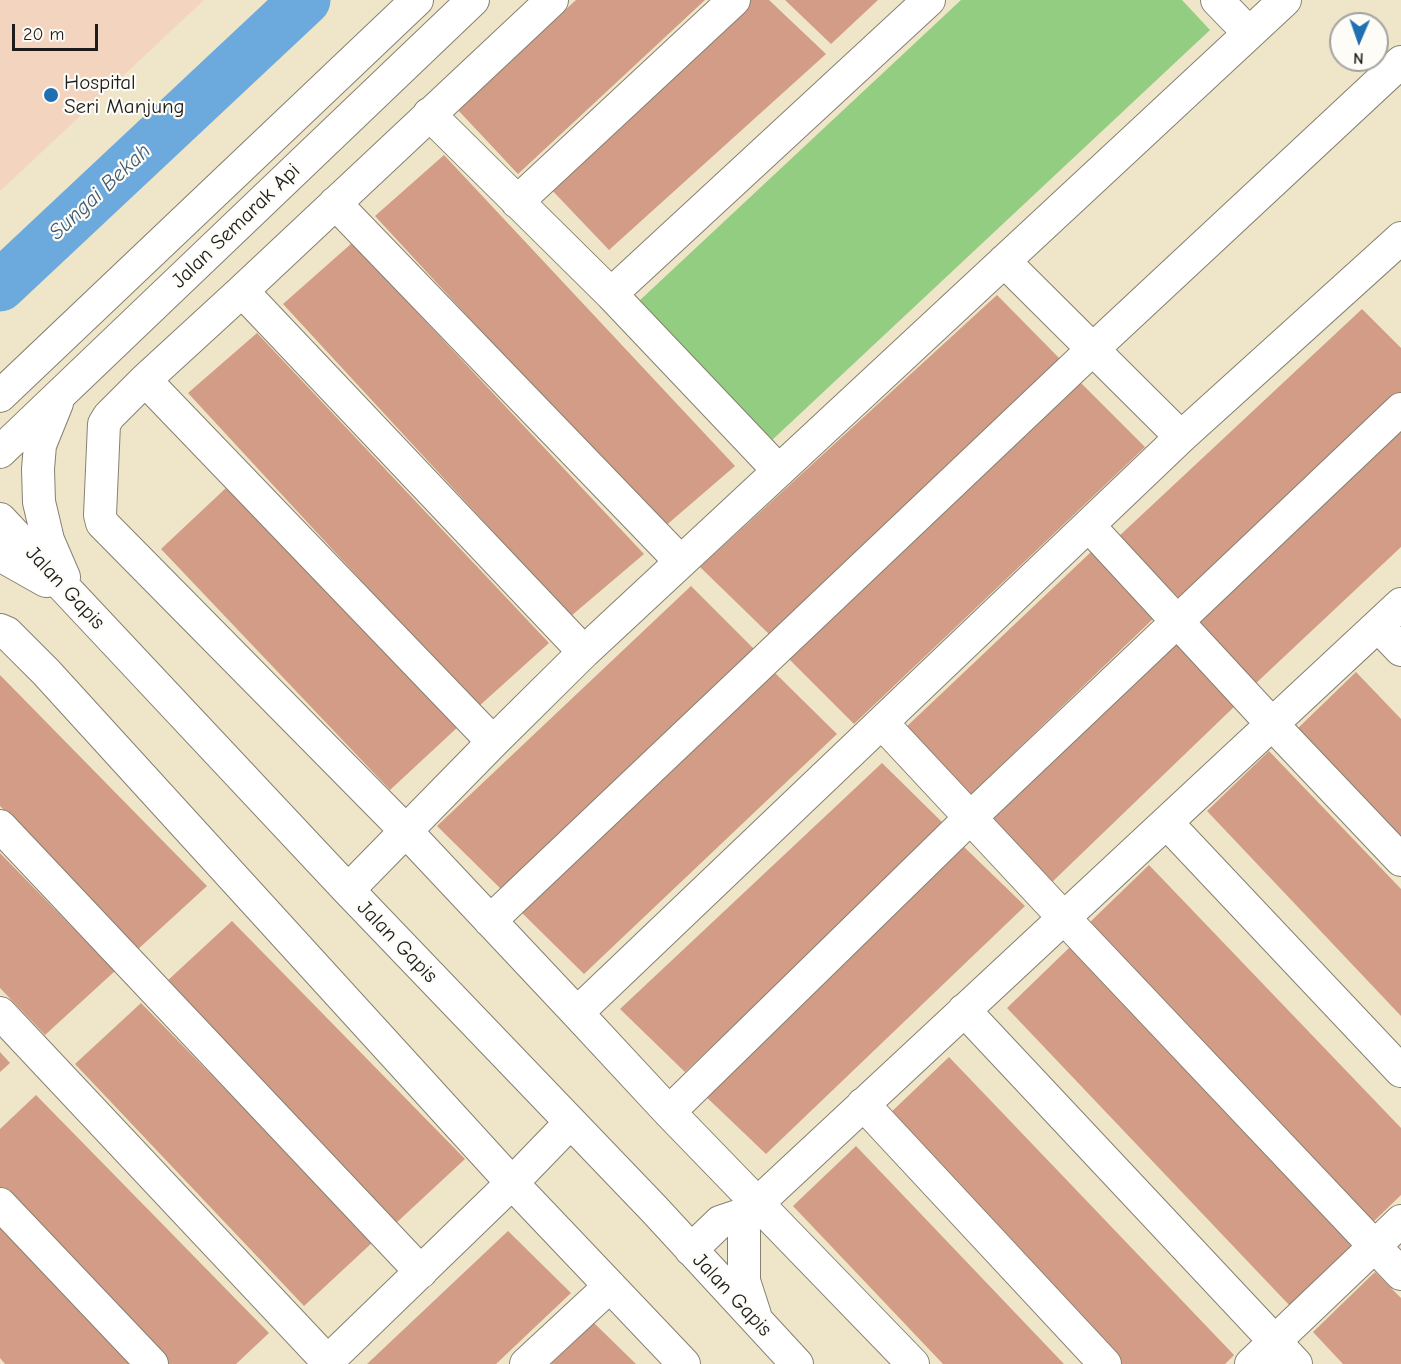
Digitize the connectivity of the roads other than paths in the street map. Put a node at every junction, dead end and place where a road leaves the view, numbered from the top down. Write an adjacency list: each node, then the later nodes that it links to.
1 (417, 0): 20 (street, Jalan Semarak Api)
2 (473, 0): 19 (street, Jalan Semarak Api)
3 (552, 0): 10 (street)
4 (734, 0): 11 (street)
5 (929, 0): 16 (street)
6 (1217, 0): 8 (street)
7 (1285, 0): 8 (street)
8 (1249, 33): 14 (street)
9 (1401, 62): 17 (street)
10 (429, 114): 11 (street); 12 (street)
11 (518, 202): 16 (street)
12 (335, 204): 15 (street); 28 (street)
13 (1397, 249): 22 (street)
14 (1004, 261): 17 (street); 24 (street)
15 (243, 291): 18 (street); 35 (street)
16 (610, 294): 24 (street)
17 (1093, 349): 22 (street); 46 (street)
18 (146, 380): 38 (street); 42 (street)
19 (62, 393): 23 (street, Jalan Semarak Api); 29 (street)
20 (0, 396)
21 (1401, 410): 31 (street)
22 (1181, 437): 26 (street)
23 (0, 452)
24 (779, 471): 28 (street)
25 (0, 519): 29 (street, Jalan Gapis)
26 (1089, 525): 31 (street); 36 (street)
27 (0, 555): 29 (street)
28 (681, 562): 35 (street)
29 (73, 597): 44 (street, Jalan Gapis)
30 (1401, 604): 32 (street)
31 (1177, 622): 37 (street); 39 (street)
32 (1378, 626): 34 (street); 37 (street)
33 (0, 630): 54 (street)
34 (1401, 650)
35 (584, 652): 38 (street)
36 (882, 723): 39 (street); 49 (street)
37 (1272, 724): 40 (street); 43 (street)
38 (492, 742): 42 (street)
39 (970, 818): 45 (street); 52 (street)
40 (1167, 823): 45 (street); 50 (street)
41 (0, 826): 61 (street)
42 (405, 830): 44 (street); 46 (street)
43 (1401, 860)
44 (348, 890): 53 (street, Jalan Gapis)
45 (1064, 918): 47 (street); 59 (street)
46 (490, 921): 49 (street)
47 (964, 1010): 51 (street); 65 (street)
48 (0, 1013): 66 (street)
49 (578, 1013): 52 (street)
50 (1401, 1071)
51 (863, 1104): 57 (street); 72 (street)
52 (669, 1112): 57 (street)
53 (570, 1123): 54 (street); 56 (street, Jalan Gapis)
54 (512, 1183): 61 (street); 63 (street)
55 (0, 1204): 67 (street)
56 (654, 1209): 57 (street); 60 (street, Jalan Gapis)
57 (742, 1217): 60 (street); 64 (street); 71 (street)
58 (1401, 1221): 59 (street)
59 (1375, 1246): 62 (street); 65 (street)
60 (700, 1260): 64 (street, Jalan Gapis)
61 (421, 1272): 66 (street)
62 (1401, 1274)
63 (610, 1286): 68 (street); 69 (street)
64 (757, 1322): 70 (street, Jalan Gapis)
65 (1275, 1341): 73 (street); 74 (street)
66 (327, 1363)
67 (152, 1364)
68 (526, 1364)
69 (684, 1364)
70 (797, 1364)
71 (913, 1364)
72 (1105, 1364)
73 (1251, 1364)
74 (1296, 1364)

